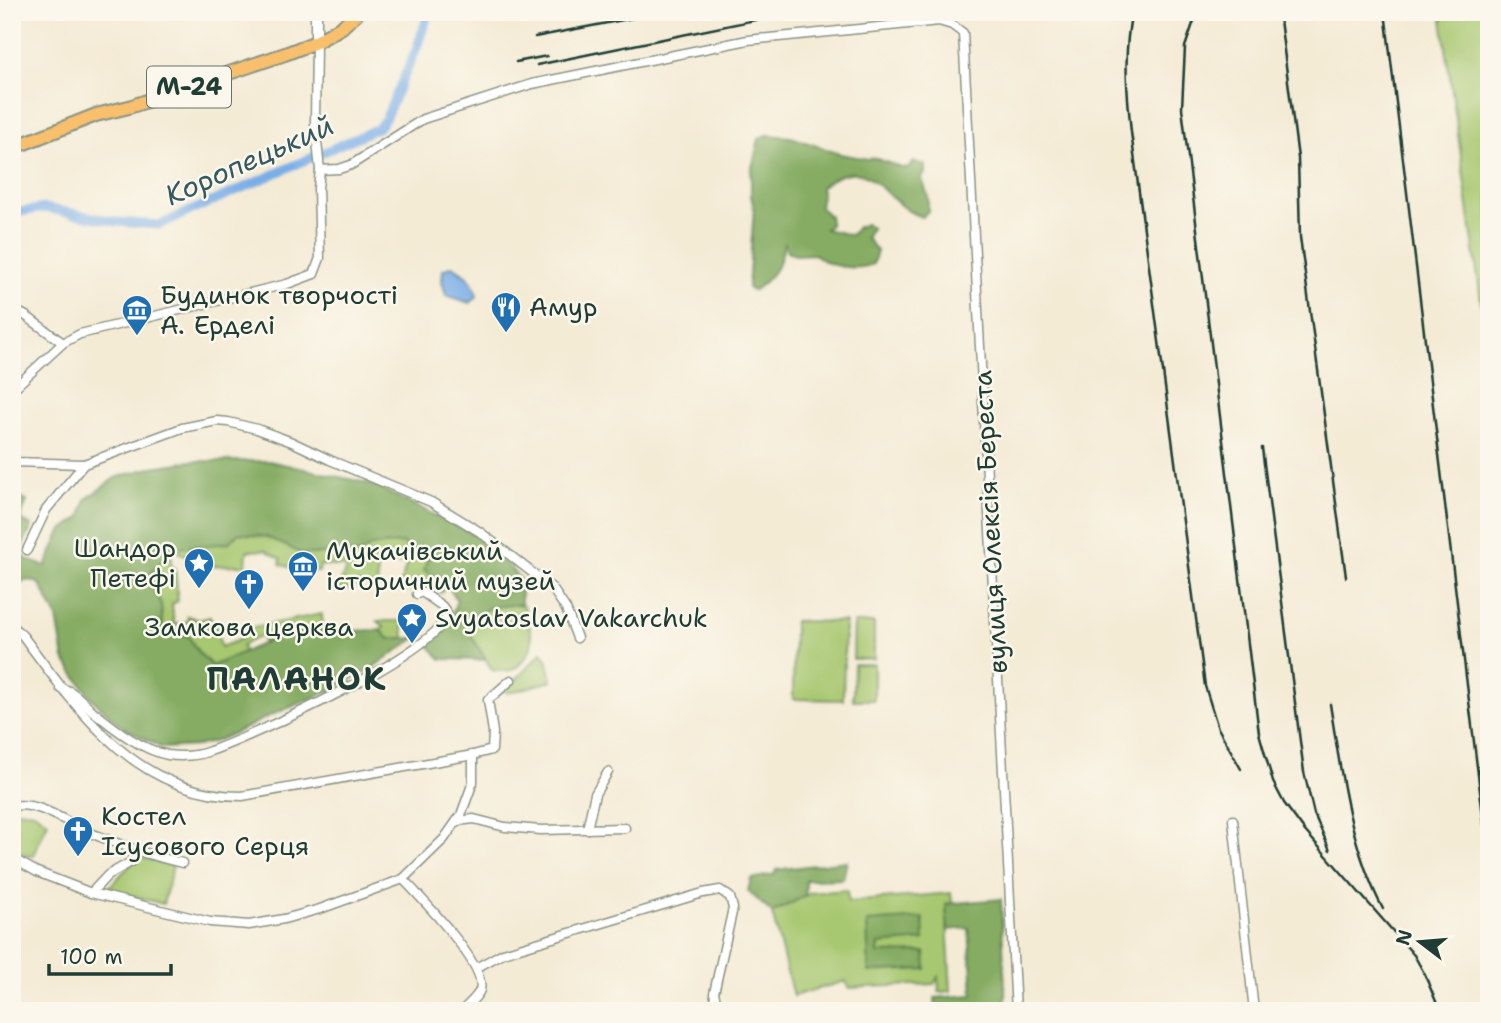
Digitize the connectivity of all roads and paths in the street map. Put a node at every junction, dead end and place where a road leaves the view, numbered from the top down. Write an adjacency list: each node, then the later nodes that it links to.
1 (316, 12): 3 (street)
2 (358, 12): 3 (highway, М-24)
3 (316, 42): 4 (highway, М-24); 5 (street)
4 (12, 148)
5 (319, 167): 7 (street); 32 (street, вулиця Олексія Береста)
6 (12, 309): 7 (street)
7 (63, 343): 8 (street)
8 (12, 390)
9 (12, 462): 10 (street)
10 (84, 464): 11 (street); 14 (street)
11 (27, 550)
12 (417, 594): 16 (street)
13 (12, 626): 16 (street)
14 (577, 638)
15 (511, 680): 17 (street)
16 (60, 688): 17 (street)
17 (472, 755): 21 (street)
18 (608, 772): 23 (street)
19 (12, 806): 24 (street)
20 (1233, 820): 33 (street)
21 (457, 821): 23 (street); 27 (street)
22 (625, 828): 23 (street)
23 (587, 829)
24 (135, 850): 26 (street); 28 (street)
25 (12, 859): 28 (street)
26 (182, 863)
27 (403, 878): 28 (street); 29 (street)
28 (91, 893)
29 (476, 968): 30 (street); 31 (street)
30 (462, 1011)
31 (725, 1011)
32 (1016, 1011)
33 (1254, 1011)

